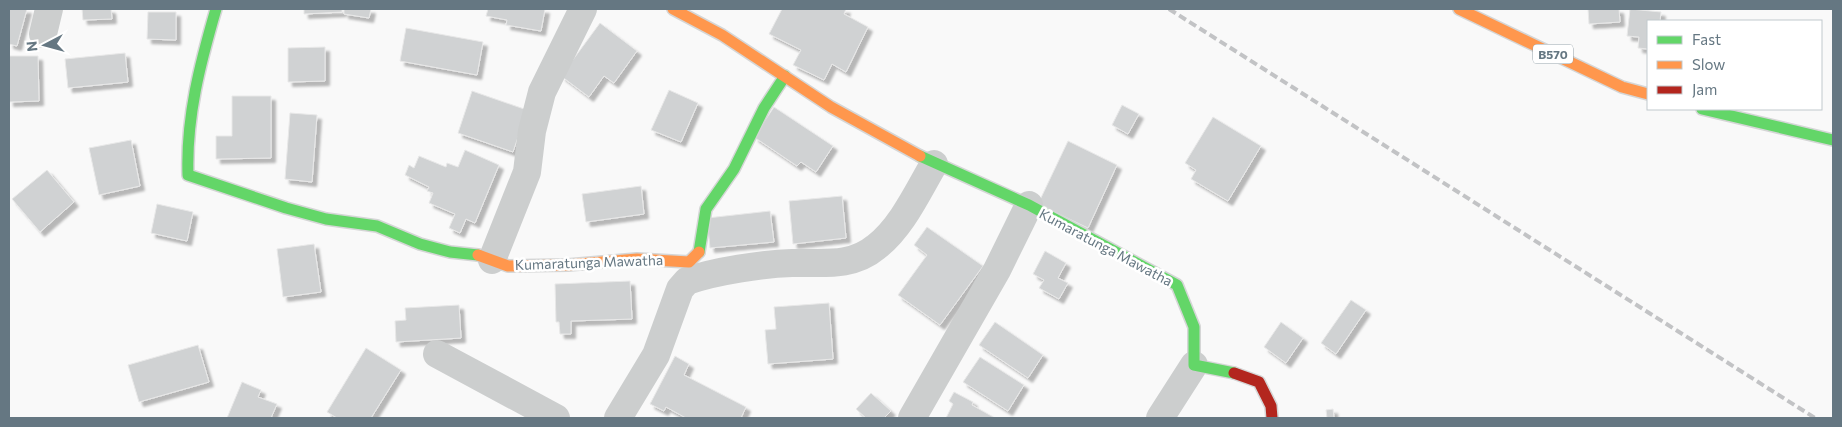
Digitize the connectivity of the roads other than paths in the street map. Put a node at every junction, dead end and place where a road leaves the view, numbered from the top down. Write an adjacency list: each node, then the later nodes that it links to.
1 (216, 9): 11 (street, Kumaratunga Mawatha)
2 (583, 9): 11 (street)
3 (673, 9): 5 (street)
4 (1459, 9): 6 (street, B570)
5 (784, 76): 9 (street); 11 (street, Kumaratunga Mawatha)
6 (1647, 94)
7 (1706, 110): 8 (street)
8 (1833, 140)
9 (934, 164): 10 (street); 15 (street)
10 (1029, 205): 13 (street, Kumaratunga Mawatha); 16 (street, Kumaratunga Mawatha)
11 (492, 260)
12 (437, 354): 14 (street)
13 (1194, 365): 17 (street); 18 (street)
14 (556, 418)
15 (618, 418)
16 (912, 418)
17 (1160, 418)
18 (1272, 418)

